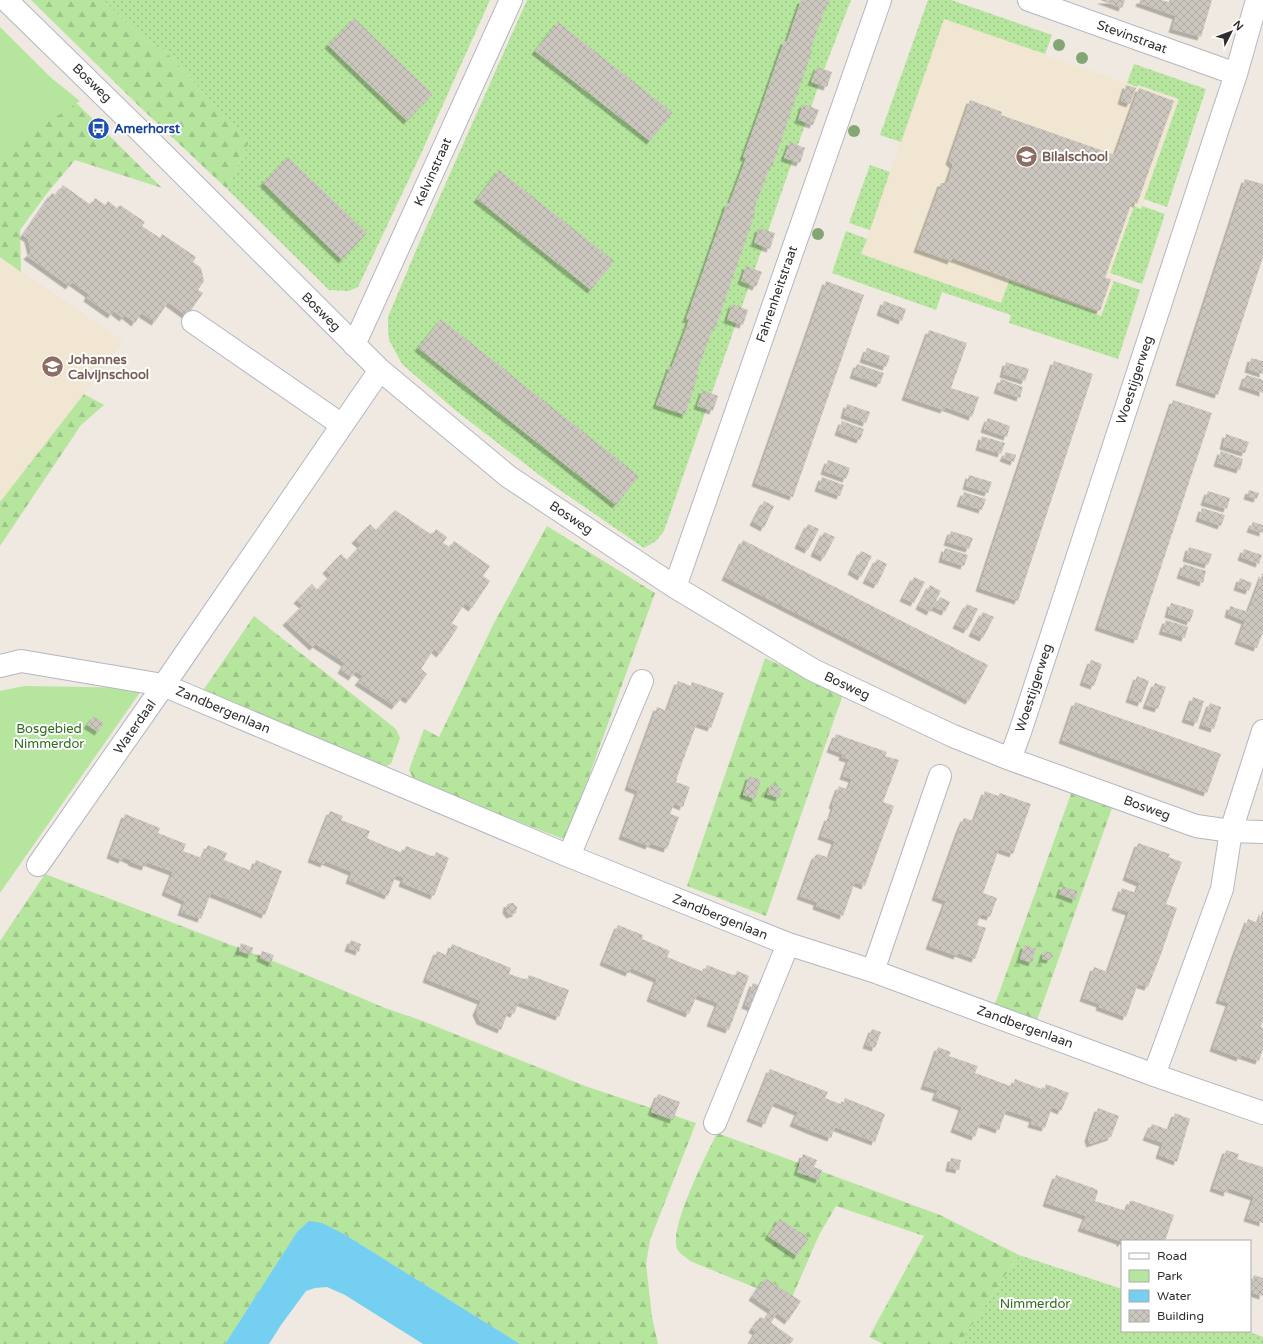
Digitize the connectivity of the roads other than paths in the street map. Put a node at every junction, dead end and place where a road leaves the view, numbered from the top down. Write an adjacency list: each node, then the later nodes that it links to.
1 (6, 0): 8 (street, Bosweg)
2 (511, 0): 8 (street, Kelvinstraat)
3 (880, 0): 11 (street, Fahrenheitstraat)
4 (1029, 0): 6 (street, Stevinstraat)
5 (1257, 0): 6 (street, Woestijgerweg)
6 (1236, 74): 16 (street, Woestijgerweg)
7 (193, 322): 10 (street)
8 (354, 345): 9 (street, Bosweg)
9 (380, 370): 10 (street, Zandbergenlaan); 11 (street, Bosweg)
10 (342, 425): 14 (street, Zandbergenlaan)
11 (675, 587): 16 (street, Bosweg)
12 (0, 666): 14 (street, Waterdaal)
13 (642, 681): 20 (street)
14 (163, 685): 20 (street, Zandbergenlaan); 21 (street, Waterdaal)
15 (1263, 731): 18 (street)
16 (1010, 759): 18 (street, Bosweg)
17 (940, 776): 23 (street)
18 (1231, 831): 19 (street, Bosweg); 24 (street)
19 (1263, 832)
20 (569, 856): 22 (street, Zandbergenlaan)
21 (38, 865)
22 (788, 944): 23 (street, Zandbergenlaan); 26 (street)
23 (873, 971): 24 (street, Zandbergenlaan)
24 (1154, 1075): 25 (street, Zandbergenlaan)
25 (1263, 1113)
26 (715, 1123)

